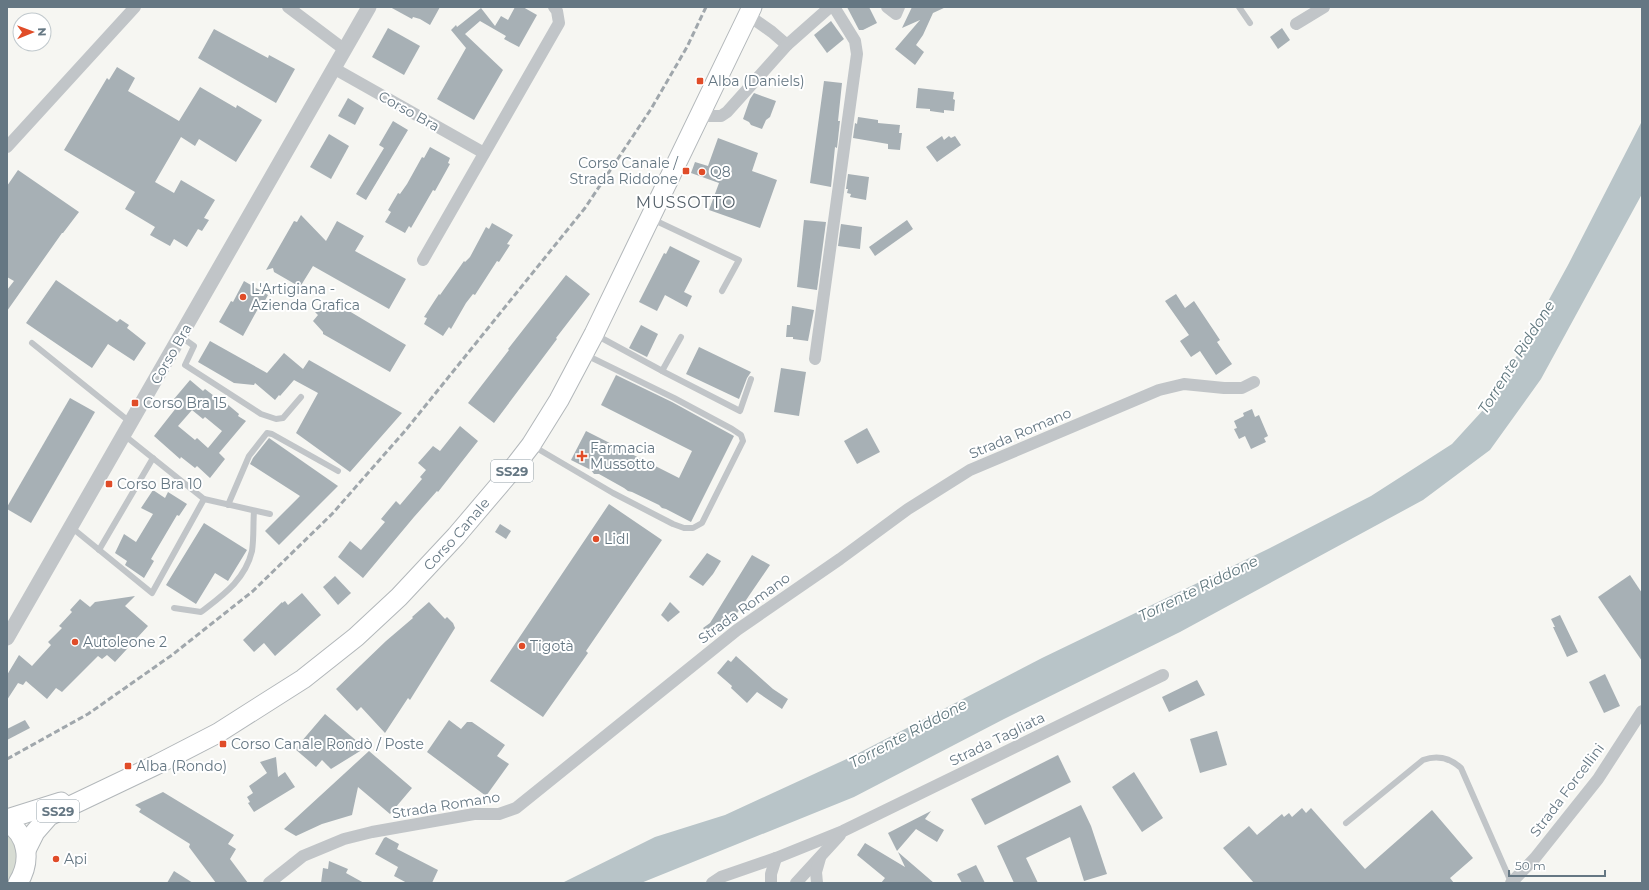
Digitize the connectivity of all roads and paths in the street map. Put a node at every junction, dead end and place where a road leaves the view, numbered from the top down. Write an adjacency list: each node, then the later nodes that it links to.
1 (135, 7): 18 (street)
2 (288, 7): 15 (street)
3 (370, 7): 15 (street, Corso Bra)
4 (554, 7): 19 (street)
5 (830, 7): 14 (street)
6 (834, 7): 28 (street)
7 (888, 7): 8 (street)
8 (899, 7)
9 (1239, 7): 12 (lane)
10 (1324, 7): 13 (street)
11 (750, 11): 14 (street); 17 (main road, Corso Canale / SS29)
12 (1250, 23)
13 (1296, 24)
14 (787, 45): 17 (street)
15 (346, 50): 16 (street, Corso Bra)
16 (334, 69): 19 (street, Corso Bra); 24 (street, Corso Bra)
17 (698, 116): 20 (main road, Corso Canale / SS29)
18 (7, 147)
19 (484, 153): 21 (street)
20 (651, 219): 22 (lane); 23 (main road, Corso Canale / SS29)
21 (423, 260)
22 (722, 291)
23 (594, 334): 27 (main road, Corso Canale / SS29); 29 (lane)
24 (180, 336): 32 (lane); 33 (street, Corso Bra)
25 (681, 337): 29 (lane)
26 (32, 343): 33 (lane)
27 (584, 354): 34 (main road, Corso Canale / SS29); 34 (lane)
28 (815, 359)
29 (662, 371): 30 (lane)
30 (751, 379)
31 (1254, 382): 56 (street, Strada Romano)
32 (300, 397)
33 (128, 429): 35 (lane); 41 (street, Corso Bra)
34 (531, 445): 47 (main road, Corso Canale / SS29)
35 (153, 458): 37 (lane); 42 (lane)
36 (338, 471): 38 (lane)
37 (204, 499): 38 (lane); 42 (lane)
38 (228, 505): 39 (lane)
39 (254, 510): 40 (lane); 43 (lane)
40 (270, 514)
41 (71, 527): 42 (lane); 44 (street, Corso Bra)
42 (99, 550)
43 (174, 608)
44 (7, 638)
45 (1163, 674): 51 (street, Strada Tagliata)
46 (1642, 711): 61 (street, Strada Forcellini)
47 (105, 789): 48 (main road, Corso Canale / SS29); 52 (main road, Corso Canale / SS29)
48 (7, 819)
49 (7, 822): 52 (main road, SS29)
50 (1346, 823): 61 (lane)
51 (843, 831): 53 (street, Strada Tagliata); 54 (street, Strada Tagliata)
52 (26, 850): 55 (main road, SS29)
53 (820, 854): 59 (street, Strada Tagliata); 60 (street)
54 (776, 858): 57 (street, Strada Tagliata); 58 (street)
55 (18, 883)
56 (269, 883)
57 (712, 883)
58 (771, 883)
59 (796, 883)
60 (817, 883)
61 (1511, 883)

